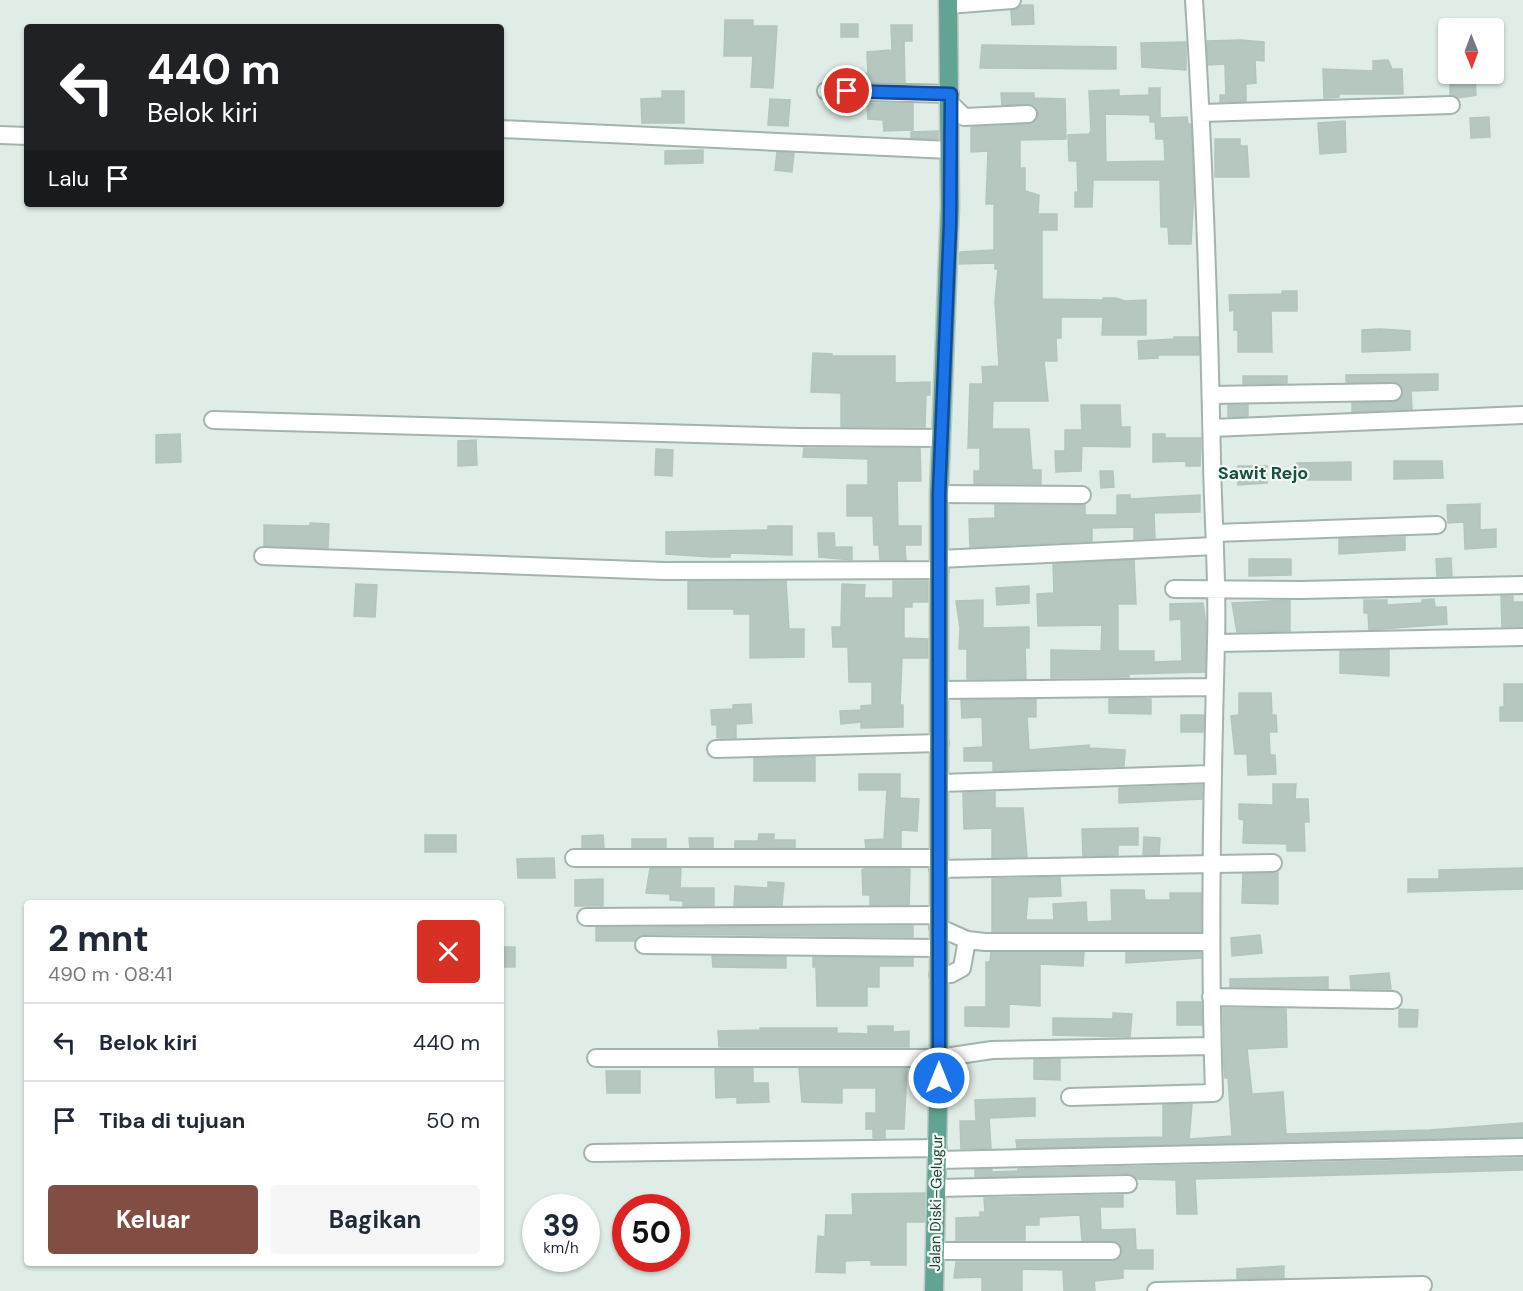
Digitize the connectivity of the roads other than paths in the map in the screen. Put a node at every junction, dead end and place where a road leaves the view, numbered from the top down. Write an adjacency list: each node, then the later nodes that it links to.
1 (1012, 0): 3 (street)
2 (1194, 0): 7 (street)
3 (948, 2): 5 (main road, Jalan Diski–Gelugur)
4 (826, 91): 5 (street)
5 (951, 99): 8 (street); 12 (main road, Jalan Diski–Gelugur)
6 (1451, 105): 7 (street)
7 (1202, 113): 14 (street)
8 (1028, 114)
9 (504, 129): 12 (street)
10 (0, 135): 11 (street)
11 (24, 136)
12 (951, 150): 18 (main road, Jalan Diski–Gelugur)
13 (1393, 392): 14 (street)
14 (1211, 395): 17 (street)
15 (1523, 415): 17 (street)
16 (213, 420): 18 (street)
17 (1212, 428): 22 (street)
18 (941, 438): 19 (main road, Jalan Diski–Gelugur)
19 (939, 494): 20 (street); 24 (main road, Jalan Diski–Gelugur)
20 (1082, 495)
21 (1437, 525): 22 (street)
22 (1215, 539): 24 (street); 27 (street)
23 (262, 556): 24 (street)
24 (940, 565): 31 (main road, Jalan Diski–Gelugur)
25 (1523, 585): 27 (street)
26 (1174, 589): 27 (street)
27 (1216, 589): 29 (street)
28 (1523, 637): 29 (street)
29 (1216, 643): 30 (street)
30 (1213, 687): 31 (street); 34 (street)
31 (940, 690): 32 (main road, Jalan Diski–Gelugur)
32 (940, 743): 33 (street); 35 (main road, Jalan Diski–Gelugur)
33 (716, 749)
34 (1211, 774): 35 (street); 39 (street)
35 (940, 783): 38 (main road, Jalan Diski–Gelugur)
36 (574, 858): 38 (street)
37 (1273, 863): 39 (street)
38 (938, 864): 39 (street); 41 (main road, Jalan Diski–Gelugur)
39 (1211, 864): 43 (street)
40 (586, 917): 41 (street)
41 (938, 921): 42 (street); 45 (main road, Jalan Diski–Gelugur)
42 (966, 940): 43 (street); 46 (street)
43 (1210, 942): 47 (street)
44 (644, 945): 45 (street)
45 (938, 948): 46 (main road, Jalan Diski–Gelugur)
46 (938, 975): 51 (main road, Jalan Diski–Gelugur)
47 (1211, 997): 48 (street); 49 (street)
48 (1394, 1000)
49 (1212, 1046): 51 (street); 52 (street)
50 (596, 1058): 51 (street)
51 (939, 1058): 55 (main road, Jalan Diski–Gelugur)
52 (1070, 1097)
53 (1523, 1147): 55 (street)
54 (593, 1152): 55 (street)
55 (938, 1154): 57 (main road, Jalan Diski–Gelugur)
56 (1128, 1184): 57 (street)
57 (937, 1188): 58 (main road, Jalan Diski–Gelugur)
58 (935, 1251): 59 (street); 61 (main road, Jalan Diski–Gelugur)
59 (1112, 1251)
60 (1424, 1285): 62 (street)
61 (934, 1291)
62 (1156, 1291)

